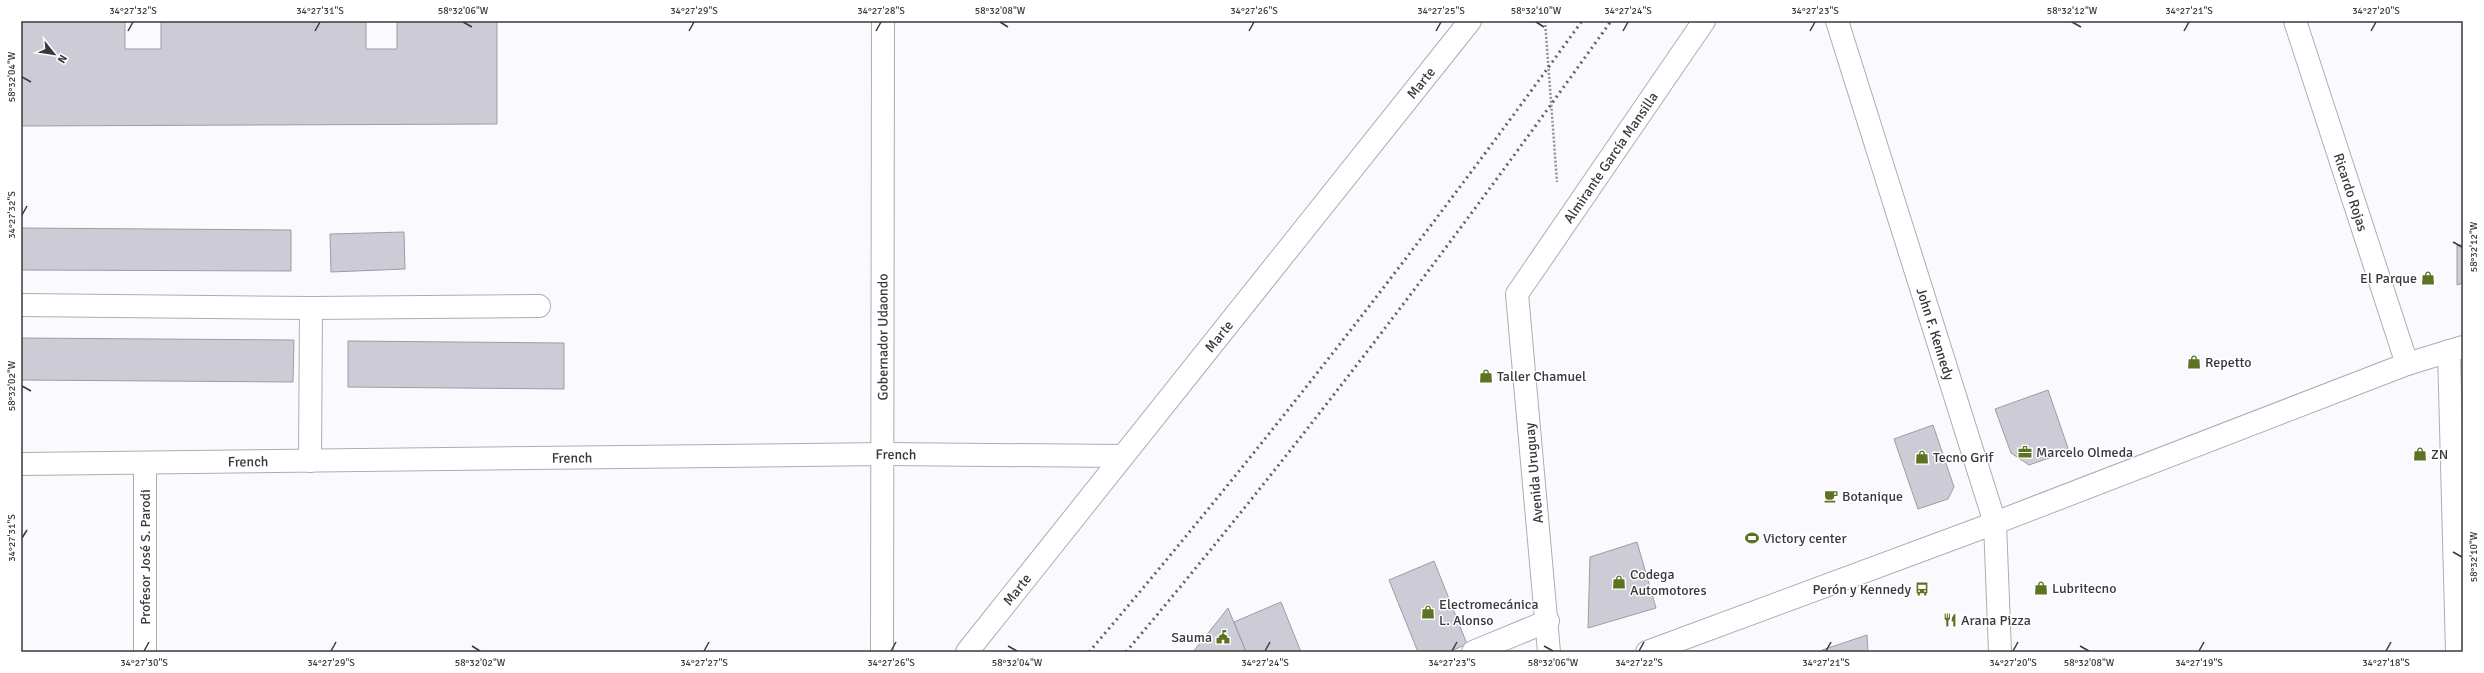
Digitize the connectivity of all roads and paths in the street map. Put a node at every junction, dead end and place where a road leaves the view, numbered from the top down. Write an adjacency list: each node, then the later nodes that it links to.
1 (883, 21): 14 (street, Gobernador Udaondo)
2 (1470, 21): 15 (street, Marte)
3 (1545, 21): 7 (path)
4 (1704, 21): 8 (street, Almirante García Mansilla)
5 (1838, 21): 19 (street, John F. Kennedy)
6 (2295, 21): 13 (street, Ricardo Rojas)
7 (1557, 184)
8 (1517, 294): 20 (street, Avenida Uruguay)
9 (21, 305): 11 (street)
10 (539, 306): 11 (street)
11 (311, 308): 16 (street)
12 (2456, 349): 13 (street); 28 (street)
13 (2407, 364): 19 (street)
14 (884, 454): 15 (street, French); 16 (street, French); 22 (street, Gobernador Udaondo)
15 (1122, 456): 23 (street, Marte)
16 (310, 461): 17 (street, French)
17 (145, 463): 18 (street, French); 21 (street, Profesor José S. Parodi)
18 (21, 464)
19 (1995, 523): 26 (street); 27 (street, John F. Kennedy)
20 (1548, 621): 24 (street); 25 (street, Avenida Uruguay)
21 (145, 652)
22 (882, 652)
23 (967, 652)
24 (1473, 652)
25 (1549, 652)
26 (1647, 652)
27 (2000, 652)
28 (2457, 652)

